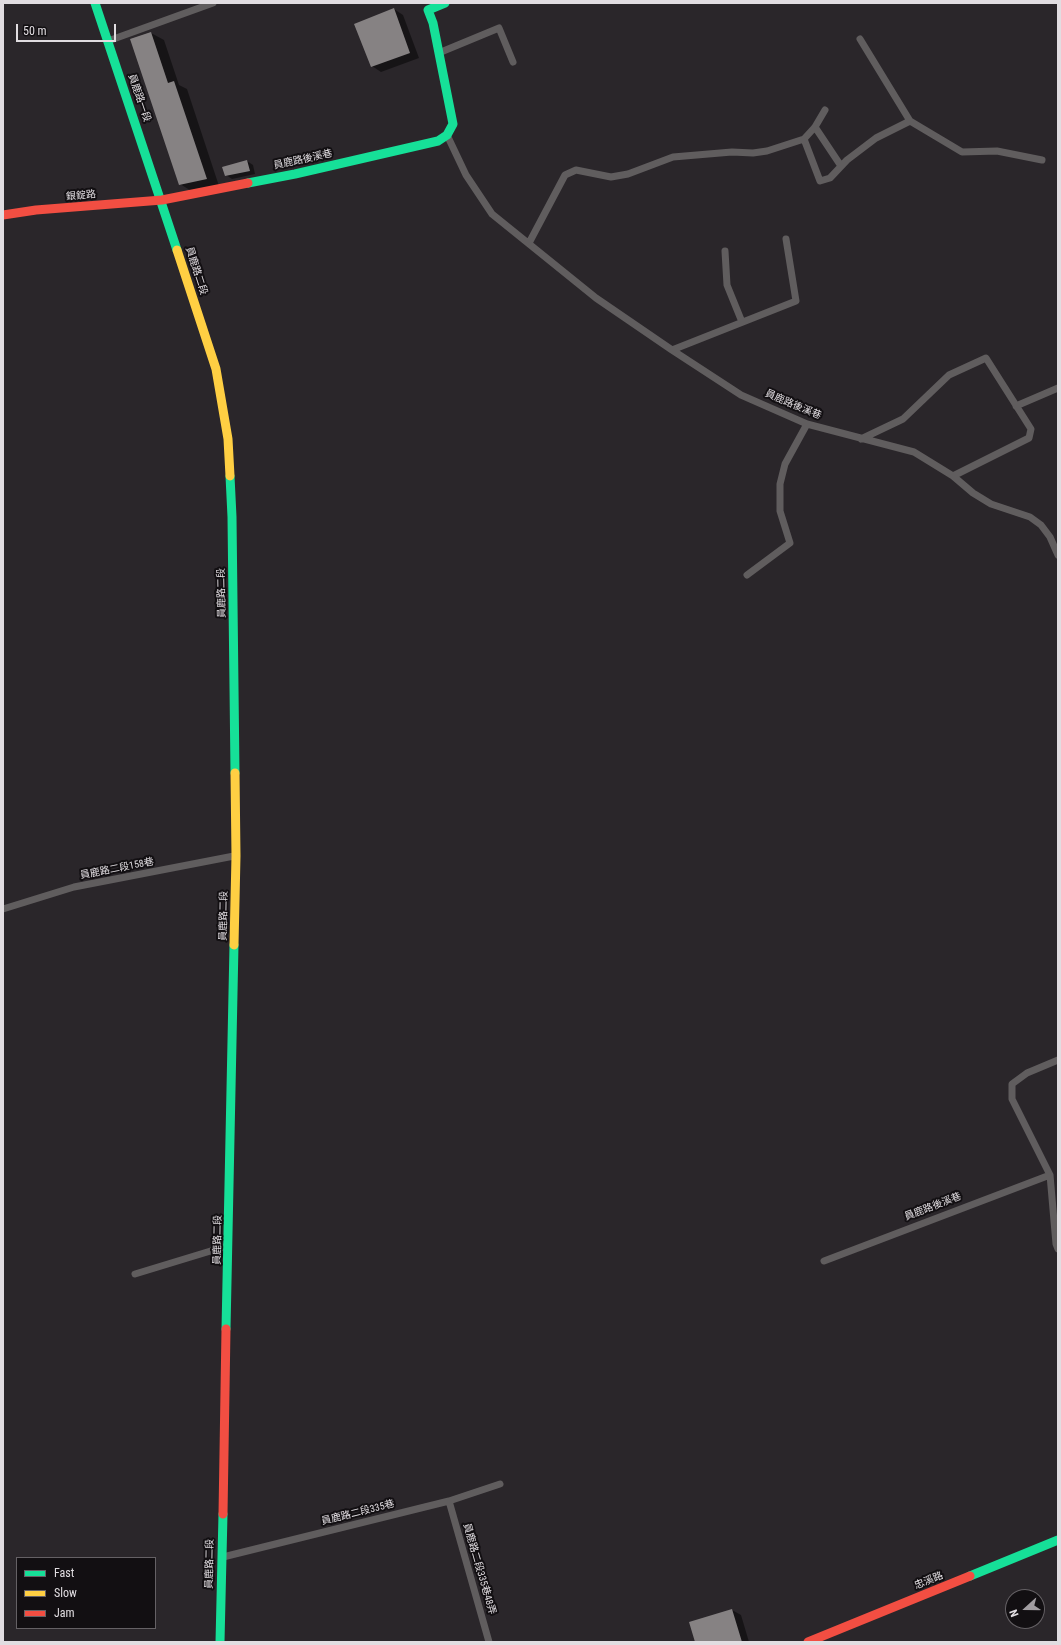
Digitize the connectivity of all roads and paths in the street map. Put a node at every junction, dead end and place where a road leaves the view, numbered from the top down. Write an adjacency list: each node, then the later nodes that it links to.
1 (95, 3): 6 (main road, 員鹿路一段)
2 (213, 3): 6 (lane)
3 (445, 3): 4 (main road)
4 (427, 6): 7 (main road)
5 (860, 39): 10 (lane)
6 (108, 40): 16 (main road, 員鹿路一段)
7 (438, 53): 8 (lane); 12 (main road)
8 (513, 62)
9 (825, 110): 11 (lane)
10 (910, 121): 14 (lane); 15 (lane)
11 (815, 127): 13 (lane); 15 (lane)
12 (447, 135): 16 (main road, 員鹿路後溪巷); 19 (lane, 員鹿路後溪巷)
13 (804, 139): 15 (lane); 19 (lane)
14 (1042, 160)
15 (841, 166)
16 (162, 200): 17 (main road, 銀錠路); 30 (main road, 員鹿路二段)
17 (3, 215)
18 (786, 239): 21 (lane)
19 (529, 242): 22 (lane, 員鹿路後溪巷)
20 (725, 251): 21 (lane)
21 (742, 322): 22 (lane)
22 (672, 350): 25 (lane, 員鹿路後溪巷)
23 (1058, 388): 24 (lane)
24 (1016, 406): 26 (lane); 27 (lane)
25 (807, 424): 26 (lane, 員鹿路後溪巷); 29 (lane)
26 (861, 439): 27 (lane, 員鹿路後溪巷)
27 (953, 476): 28 (lane, 員鹿路後溪巷)
28 (1058, 554)
29 (747, 575)
30 (236, 856): 31 (lane, 員鹿路二段158巷); 34 (main road, 員鹿路二段)
31 (3, 909)
32 (1058, 1060): 33 (lane)
33 (1050, 1175): 35 (lane); 36 (lane, 員鹿路後溪巷)
34 (229, 1245): 37 (lane); 41 (main road, 員鹿路二段)
35 (1058, 1249)
36 (824, 1261)
37 (135, 1274)
38 (500, 1484): 39 (lane, 員鹿路二段335巷)
39 (449, 1501): 41 (lane, 員鹿路二段335巷); 43 (lane, 員鹿路二段335巷48弄)
40 (1058, 1540): 44 (main road, 忠溪路)
41 (221, 1558): 42 (main road, 員鹿路二段)
42 (220, 1642)
43 (489, 1642)
44 (808, 1642)

